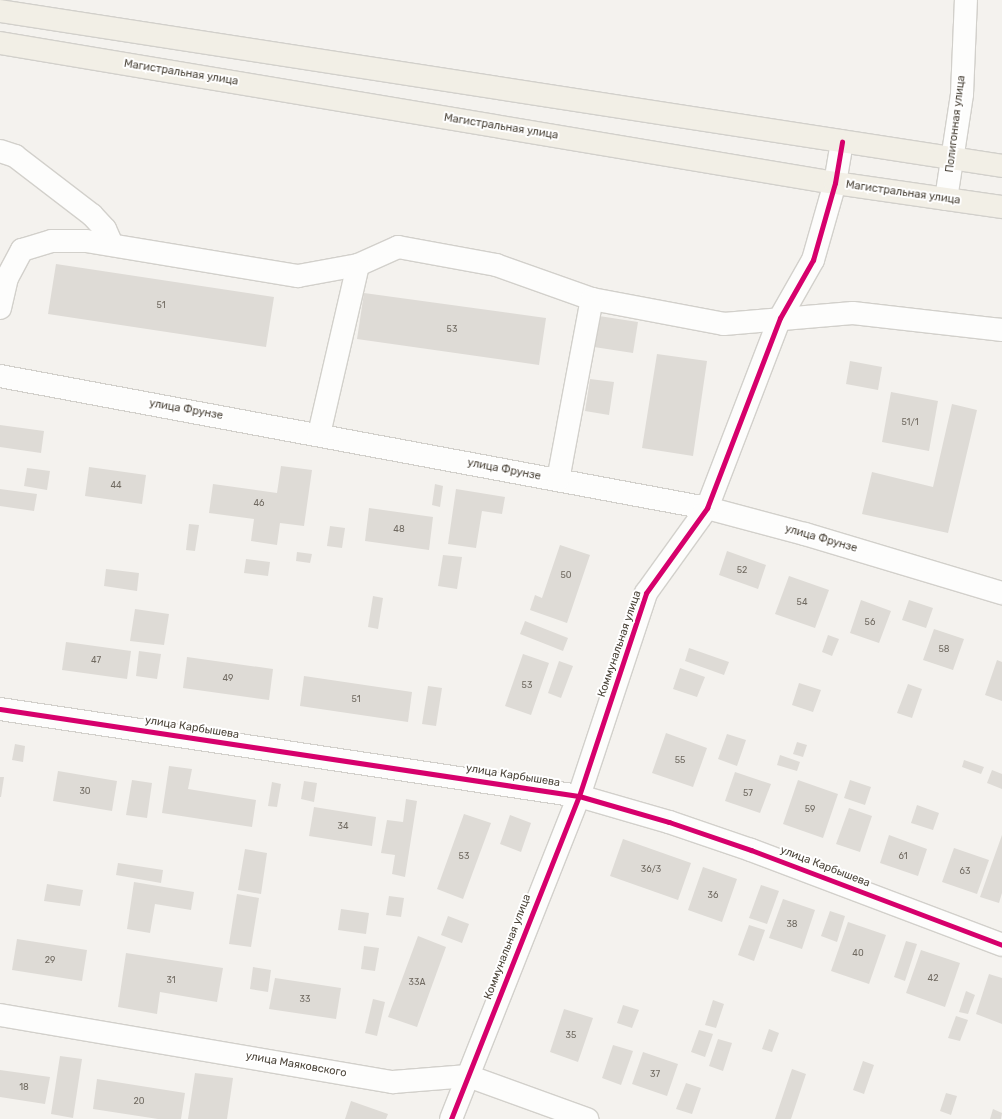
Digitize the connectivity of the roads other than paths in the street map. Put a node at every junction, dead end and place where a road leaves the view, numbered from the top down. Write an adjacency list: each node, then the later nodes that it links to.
1 (966, 0): 6 (street, Полигонная улица)
2 (0, 11): 4 (main road)
3 (0, 43): 8 (main road, Магистральная улица)
4 (842, 142): 6 (main road); 8 (street, Коммунальная улица)
5 (0, 152): 11 (street)
6 (952, 158): 7 (main road); 9 (street, Полигонная улица)
7 (1002, 166)
8 (835, 182): 9 (main road, Магистральная улица); 15 (street, Коммунальная улица)
9 (946, 199): 10 (main road, Магистральная улица)
10 (1002, 208)
11 (112, 246): 12 (street); 14 (street)
12 (358, 265): 13 (street); 18 (street)
13 (592, 299): 15 (street); 19 (street)
14 (0, 308)
15 (780, 318): 16 (street); 20 (street, Коммунальная улица)
16 (1002, 330)
17 (0, 376): 18 (street, улица Фрунзе)
18 (319, 434): 19 (street, улица Фрунзе)
19 (558, 480): 20 (street, улица Фрунзе)
20 (707, 508): 21 (street, улица Фрунзе); 23 (street, Коммунальная улица)
21 (1002, 593)
22 (0, 709): 23 (street, улица Карбышева)
23 (579, 796): 24 (street, улица Карбышева); 26 (street, Коммунальная улица)
24 (1002, 945)
25 (0, 1015): 26 (street, улица Маяковского)
26 (468, 1076): 27 (street, Коммунальная улица); 28 (street, улица Маяковского)
27 (451, 1119)
28 (586, 1119)

